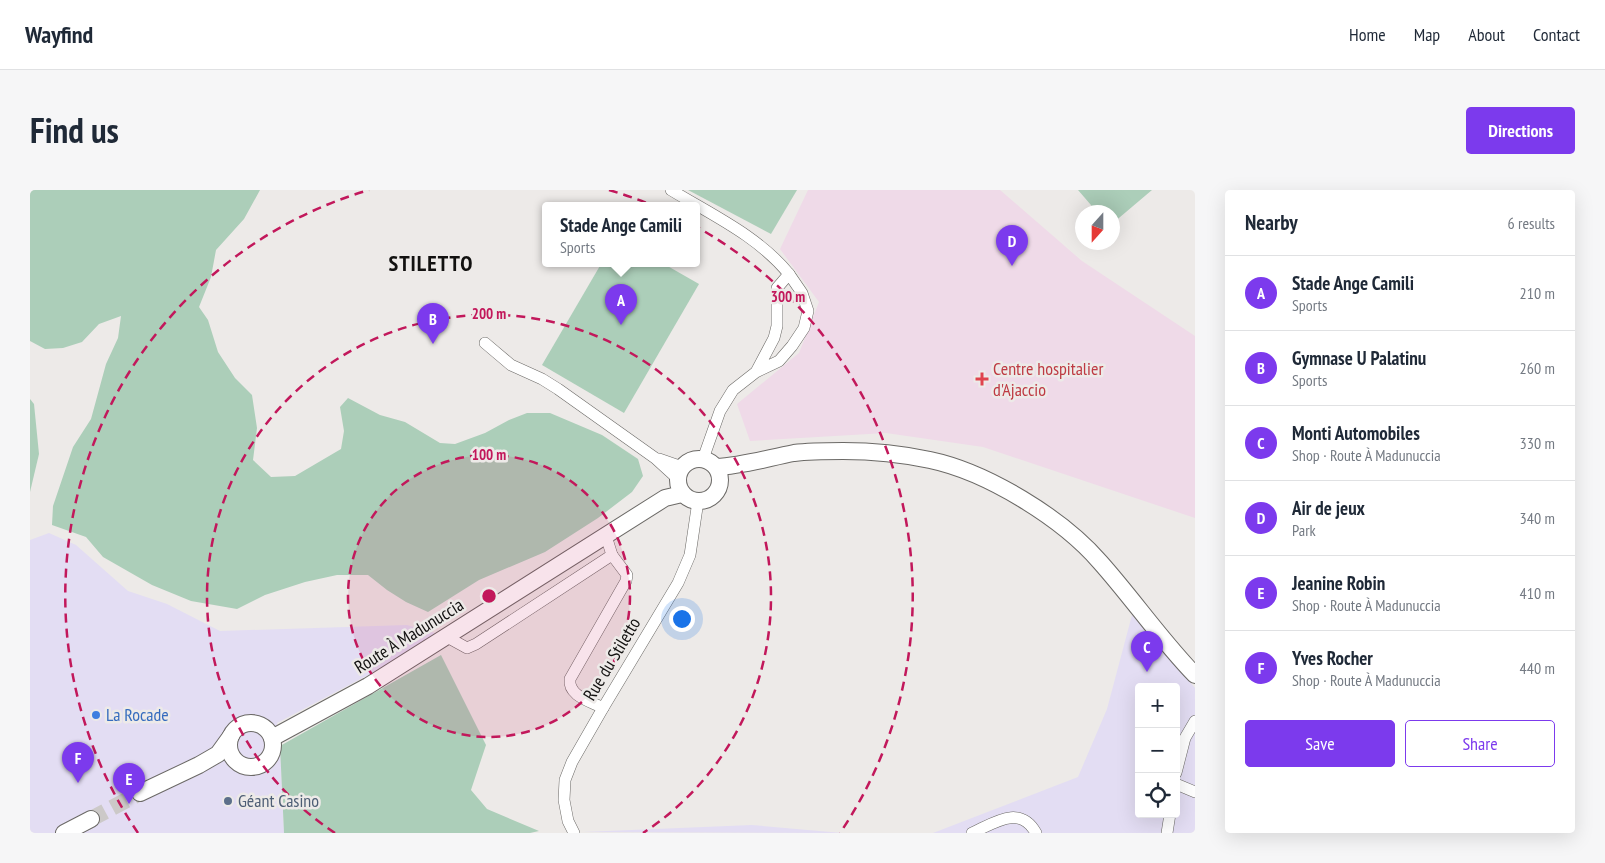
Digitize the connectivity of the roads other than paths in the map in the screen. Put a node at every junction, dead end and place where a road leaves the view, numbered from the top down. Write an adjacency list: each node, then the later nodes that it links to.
1 (671, 190): 2 (street)
2 (691, 202)
3 (700, 207): 4 (street)
4 (789, 274): 6 (street); 6 (street)
5 (485, 343): 8 (street)
6 (756, 372): 7 (street)
7 (713, 468): 8 (main road); 9 (main road); 13 (main road)
8 (680, 481): 9 (main road); 10 (main road, Route À Madunuccia)
9 (698, 501): 14 (street, Rue du Stiletto)
10 (606, 536): 11 (street); 12 (main road, Route À Madunuccia)
11 (612, 554): 12 (street); 14 (street)
12 (447, 637): 17 (main road, Route À Madunuccia)
13 (1195, 675)
14 (603, 708): 25 (street, Rue du Stiletto)
15 (1195, 721): 19 (street)
16 (231, 736): 17 (main road); 18 (main road); 18 (main road)
17 (272, 738): 18 (main road)
18 (232, 756)
19 (1180, 756)
20 (1180, 786): 21 (street)
21 (1195, 792)
22 (1169, 818): 28 (street)
23 (90, 827): 24 (main road)
24 (64, 833)
25 (574, 833)
26 (972, 833): 27 (street)
27 (1036, 833)
28 (1167, 833)

